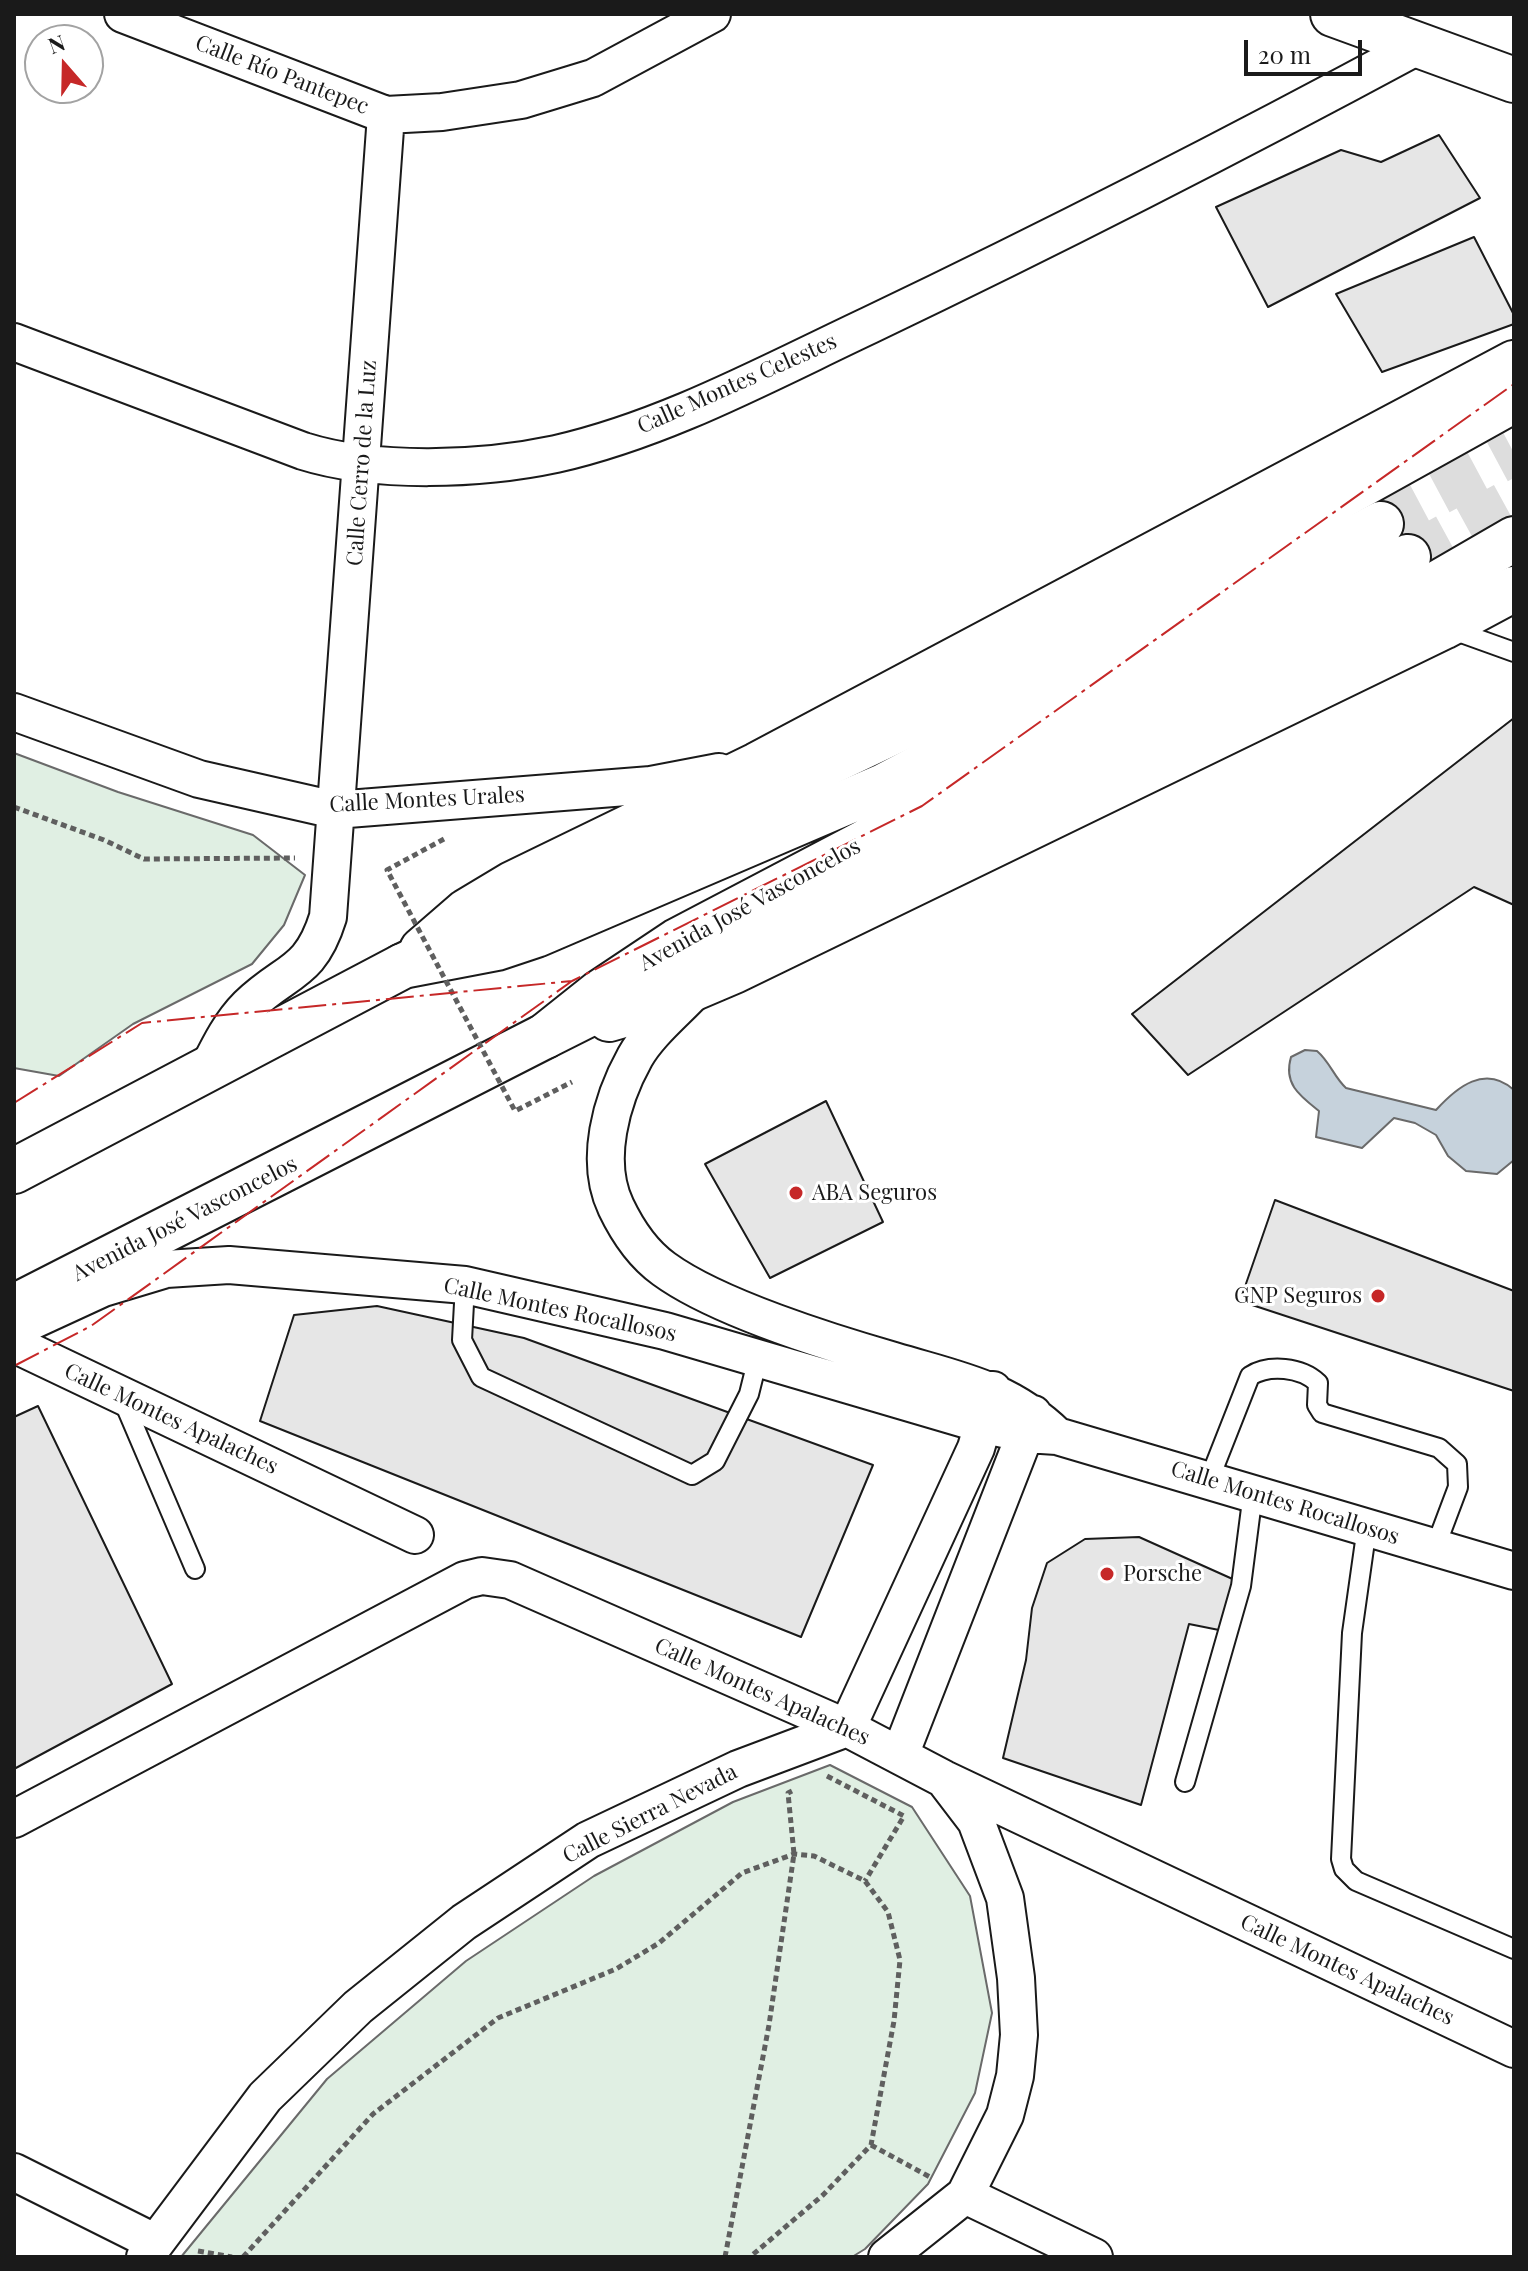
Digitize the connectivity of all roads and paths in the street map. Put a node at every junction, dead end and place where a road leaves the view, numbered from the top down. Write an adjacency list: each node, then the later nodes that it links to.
1 (123, 14): 6 (street, Calle Río Pantepec)
2 (712, 14): 6 (street, Calle Río Pantepec)
3 (1333, 14): 4 (main road)
4 (1416, 47): 5 (main road); 10 (street, Calle Montes Celestes)
5 (1511, 83)
6 (386, 115): 10 (street, Calle Cerro de la Luz)
7 (14, 342): 10 (street, Calle Montes Celestes)
8 (1514, 363): 18 (main road)
9 (1514, 400): 23 (main road)
10 (362, 463): 20 (street, Calle Cerro de la Luz)
11 (1381, 524): 23 (main road, Avenida José Vasconcelos)
12 (1514, 539): 25 (main road)
13 (1408, 557): 25 (main road, Avenida José Vasconcelos)
14 (1514, 589): 15 (main road)
15 (1443, 627): 16 (lane); 24 (main road)
16 (1514, 652)
17 (14, 712): 20 (street, Calle Montes Urales)
18 (757, 765): 20 (street, Calle Montes Urales); 23 (main road)
19 (14, 807): 22 (path)
20 (335, 810): 26 (street, Calle Cerro de la Luz)
21 (444, 839): 27 (path, bridge)
22 (298, 858)
23 (403, 966): 26 (main road, Avenida José Vasconcelos)
24 (697, 987): 25 (main road); 34 (street, Calle Montes Rocallosos)
25 (545, 1036): 30 (main road, Avenida José Vasconcelos)
26 (208, 1069): 28 (main road, Avenida José Vasconcelos)
27 (572, 1082)
28 (14, 1171)
29 (465, 1285): 31 (street, Calle Montes Rocallosos); 33 (street, Calle Montes Rocallosos); 33 (lane)
30 (14, 1307)
31 (14, 1329)
32 (14, 1344): 35 (street, Calle Montes Apalaches)
33 (758, 1358): 36 (street, Calle Montes Rocallosos)
34 (993, 1390): 36 (street); 37 (street, Calle Montes Rocallosos)
35 (121, 1395): 41 (street, Calle Montes Apalaches); 43 (lane)
36 (985, 1425): 37 (street, Calle Montes Rocallosos); 45 (street)
37 (1039, 1428): 38 (street, Calle Montes Rocallosos); 46 (street)
38 (1209, 1480): 39 (street, Calle Montes Rocallosos); 42 (lane)
39 (1253, 1493): 40 (street, Calle Montes Rocallosos); 49 (lane)
40 (1367, 1527): 42 (street, Calle Montes Rocallosos); 54 (lane)
41 (415, 1535)
42 (1435, 1548): 44 (street, Calle Montes Rocallosos)
43 (195, 1569)
44 (1514, 1571)
45 (847, 1728): 46 (street, Calle Montes Apalaches); 51 (street, Calle Montes Apalaches); 59 (street, Calle Sierra Nevada)
46 (900, 1755): 47 (street, Calle Montes Apalaches)
47 (944, 1779): 55 (street, Calle Montes Apalaches); 58 (street)
48 (813, 1781): 53 (path)
49 (1185, 1782)
50 (801, 1787): 52 (path)
51 (14, 1819)
52 (794, 1854): 53 (path); 60 (path); 61 (path)
53 (865, 1881): 56 (path)
54 (1514, 1949)
55 (1514, 2049)
56 (871, 2145): 58 (path); 62 (path)
57 (14, 2172): 59 (street)
58 (965, 2195): 63 (street); 64 (street)
59 (149, 2250)
60 (243, 2257)
61 (725, 2257)
62 (750, 2257)
63 (887, 2257)
64 (1094, 2257)

